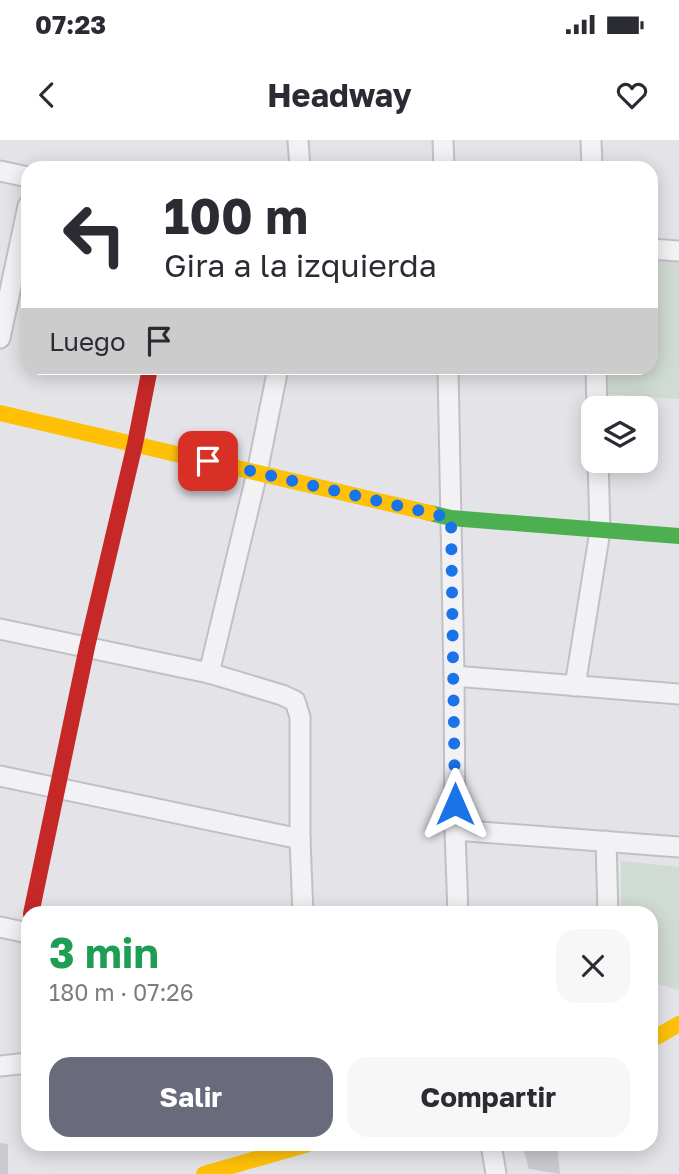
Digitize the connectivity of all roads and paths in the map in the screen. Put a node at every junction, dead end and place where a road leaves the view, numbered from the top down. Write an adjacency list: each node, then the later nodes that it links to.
1 (298, 140): 4 (street)
2 (443, 140): 5 (street)
3 (591, 140): 6 (street)
4 (300, 161)
5 (444, 161)
6 (592, 161)
7 (0, 172): 8 (street)
8 (21, 176)
9 (21, 239): 12 (street)
10 (658, 250): 11 (street)
11 (679, 251)
12 (0, 338)
13 (149, 375): 19 (street)
14 (277, 375): 20 (street)
15 (448, 375): 22 (street)
16 (596, 375): 17 (street)
17 (597, 396)
18 (0, 413): 19 (street)
19 (135, 444): 20 (street); 26 (street)
20 (257, 473): 22 (street); 27 (street)
21 (598, 473): 23 (street)
22 (451, 518): 23 (street); 28 (street)
23 (600, 531): 24 (street); 29 (street)
24 (679, 536)
25 (0, 629): 26 (street)
26 (87, 646): 27 (street); 32 (street)
27 (209, 673): 34 (street)
28 (454, 677): 29 (street); 33 (street)
29 (575, 685): 30 (street)
30 (679, 694)
31 (0, 776): 32 (street)
32 (57, 788): 34 (street); 37 (street)
33 (455, 830): 35 (street); 39 (street)
34 (300, 839): 38 (street)
35 (606, 841): 36 (street); 40 (street)
36 (679, 847)
37 (32, 906)
38 (303, 906)
39 (458, 906)
40 (608, 906)
41 (21, 926): 42 (street)
42 (0, 927)
43 (679, 1024): 44 (street)
44 (658, 1036)
45 (21, 1064): 46 (street)
46 (0, 1066)
47 (284, 1151): 49 (street)
48 (492, 1151): 50 (street)
49 (204, 1174)
50 (496, 1174)

